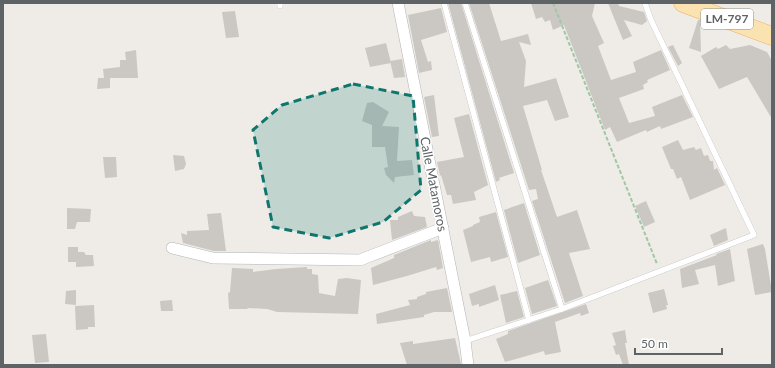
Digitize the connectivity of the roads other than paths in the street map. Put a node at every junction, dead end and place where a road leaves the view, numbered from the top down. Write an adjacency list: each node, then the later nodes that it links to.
1 (444, 3): 10 (lane)
2 (465, 3): 9 (lane)
3 (645, 3): 9 (lane)
4 (683, 3): 6 (main road, LM-797)
5 (401, 4): 7 (street, Calle Matamoros)
6 (772, 36)
7 (443, 228): 8 (street); 11 (street, Calle Matamoros)
8 (172, 248)
9 (562, 309): 10 (lane)
10 (529, 320): 11 (lane)
11 (465, 341): 12 (street, Calle Matamoros)
12 (468, 365)

